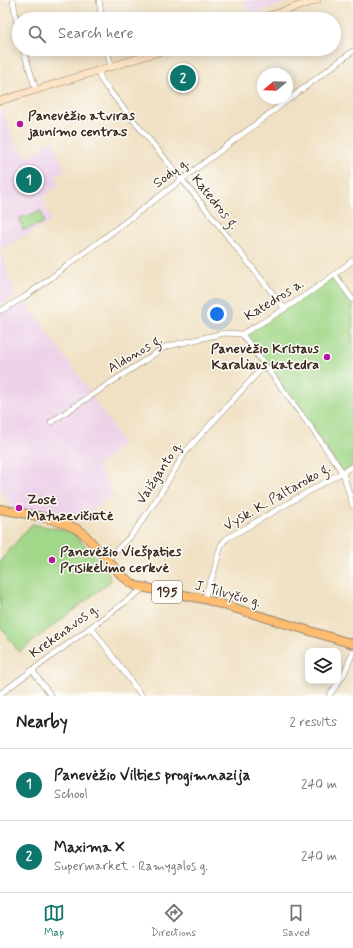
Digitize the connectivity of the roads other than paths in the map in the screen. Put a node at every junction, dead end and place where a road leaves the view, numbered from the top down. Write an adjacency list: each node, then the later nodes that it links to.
1 (13, 0): 4 (street)
2 (99, 0): 5 (street)
3 (317, 0): 6 (main road)
4 (15, 12)
5 (101, 12)
6 (281, 12)
7 (353, 51): 15 (street, Sodų g.)
8 (25, 56): 13 (street)
9 (109, 56): 11 (street)
10 (146, 56): 11 (main road)
11 (111, 67): 12 (main road)
12 (98, 71): 13 (main road); 15 (street, Katedros g.)
13 (36, 90): 14 (main road)
14 (0, 101)
15 (182, 180): 21 (street, Katedros g.); 22 (street, Sodų g.)
16 (353, 260): 17 (street, Katedros a.)
17 (335, 275): 19 (street); 21 (street, Katedros a.)
18 (353, 291): 19 (street)
19 (347, 292): 20 (street)
20 (353, 300)
21 (285, 309): 23 (street, Katedros a.)
22 (0, 311)
23 (242, 334): 24 (street, Katedros a.); 25 (street, Aldonos g.)
24 (265, 366): 27 (street, Katedros a.); 30 (street, Vaižganto g.)
25 (52, 422)
26 (353, 466): 27 (street, Vysk. K. Paltaroko g.)
27 (343, 473): 28 (street, Katedros a.); 32 (street, Vysk. K. Paltaroko g.)
28 (353, 506)
29 (0, 509): 30 (main road, J. Tilvyčio g. / 195)
30 (107, 559): 31 (main road, J. Tilvyčio g. / 195)
31 (144, 588): 32 (main road, J. Tilvyčio g. / 195); 33 (street, Krekenavos g.)
32 (204, 599): 34 (main road, J. Tilvyčio g. / 195)
33 (91, 627): 36 (street, Krekenavos g.); 39 (street)
34 (353, 644)
35 (353, 652): 40 (street)
36 (32, 670): 37 (street, Krekenavos g.); 38 (street)
37 (0, 694)
38 (51, 696)
39 (142, 696)
40 (329, 696)

